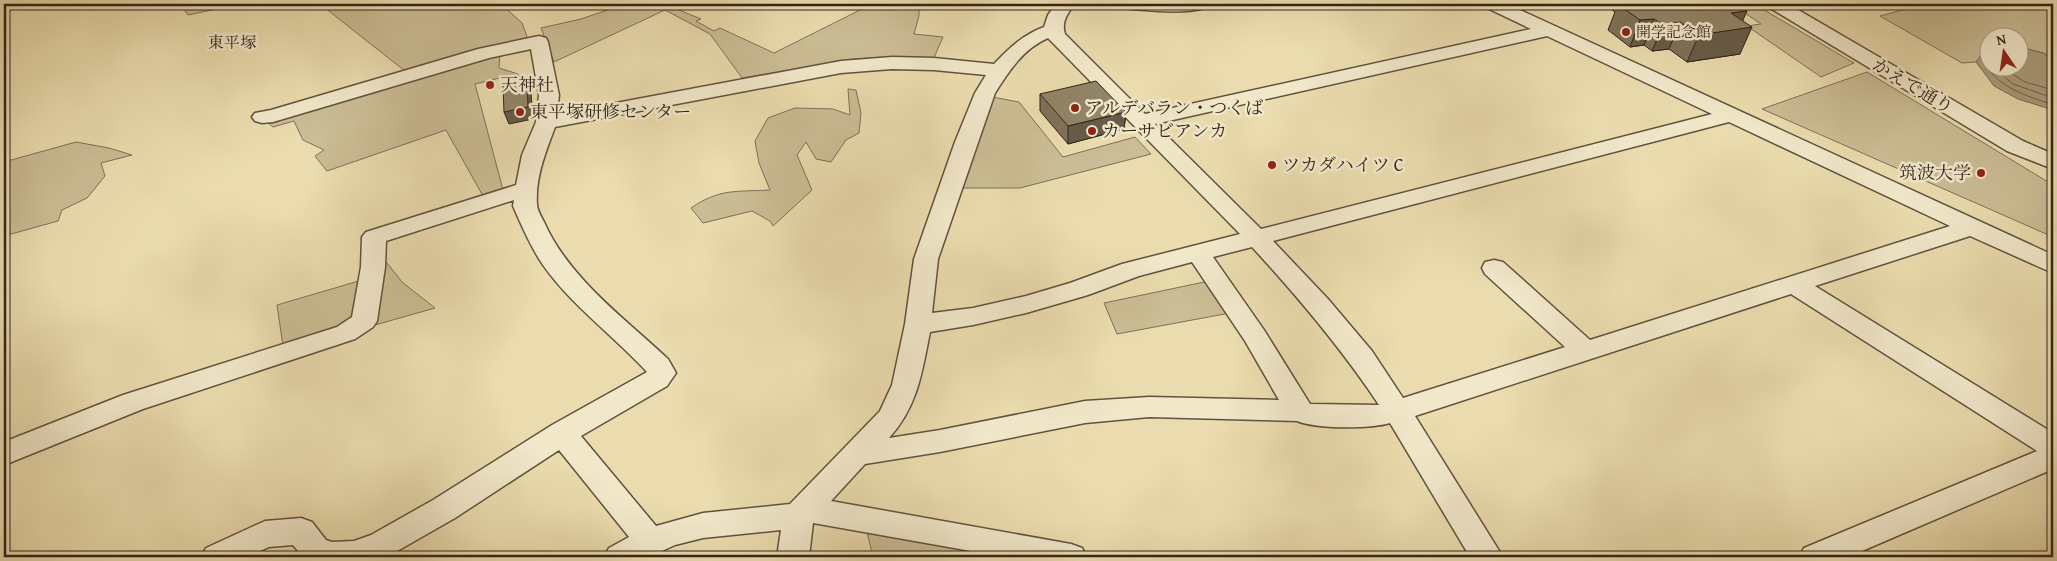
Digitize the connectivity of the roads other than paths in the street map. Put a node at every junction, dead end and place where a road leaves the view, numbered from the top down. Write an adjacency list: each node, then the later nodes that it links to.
1 (1065, 4): 6 (street)
2 (1131, 4): 3 (street)
3 (1200, 4)
4 (1493, 4): 7 (street)
5 (1776, 4): 13 (street, かえで通り)
6 (1053, 30): 8 (street); 11 (street)
7 (1550, 30): 9 (street); 11 (street)
8 (999, 70): 12 (street); 23 (street)
9 (1732, 115): 17 (street); 18 (street)
10 (262, 117): 12 (street)
11 (1140, 121): 18 (street)
12 (546, 122): 16 (street)
13 (2015, 146): 14 (street, かえで通り); 15 (street)
14 (2053, 162)
15 (2053, 173)
16 (526, 189): 27 (street); 29 (street)
17 (1972, 227): 20 (street); 22 (street)
18 (1257, 238): 19 (street); 26 (street)
19 (1198, 253): 23 (street); 25 (street)
20 (2053, 265)
21 (1494, 268): 24 (street)
22 (1795, 285): 24 (street); 28 (street)
23 (918, 324): 30 (street)
24 (1586, 352): 26 (street)
25 (1300, 411): 26 (street); 30 (street)
26 (1397, 411): 38 (street)
27 (562, 433): 33 (street); 34 (street)
28 (2053, 447)
29 (4, 454)
30 (856, 454): 32 (street)
31 (2053, 457): 39 (street)
32 (802, 513): 33 (street); 36 (street); 37 (street)
33 (650, 542): 35 (street)
34 (217, 557)
35 (620, 557)
36 (793, 557)
37 (1071, 557)
38 (1488, 557)
39 (1815, 557)

